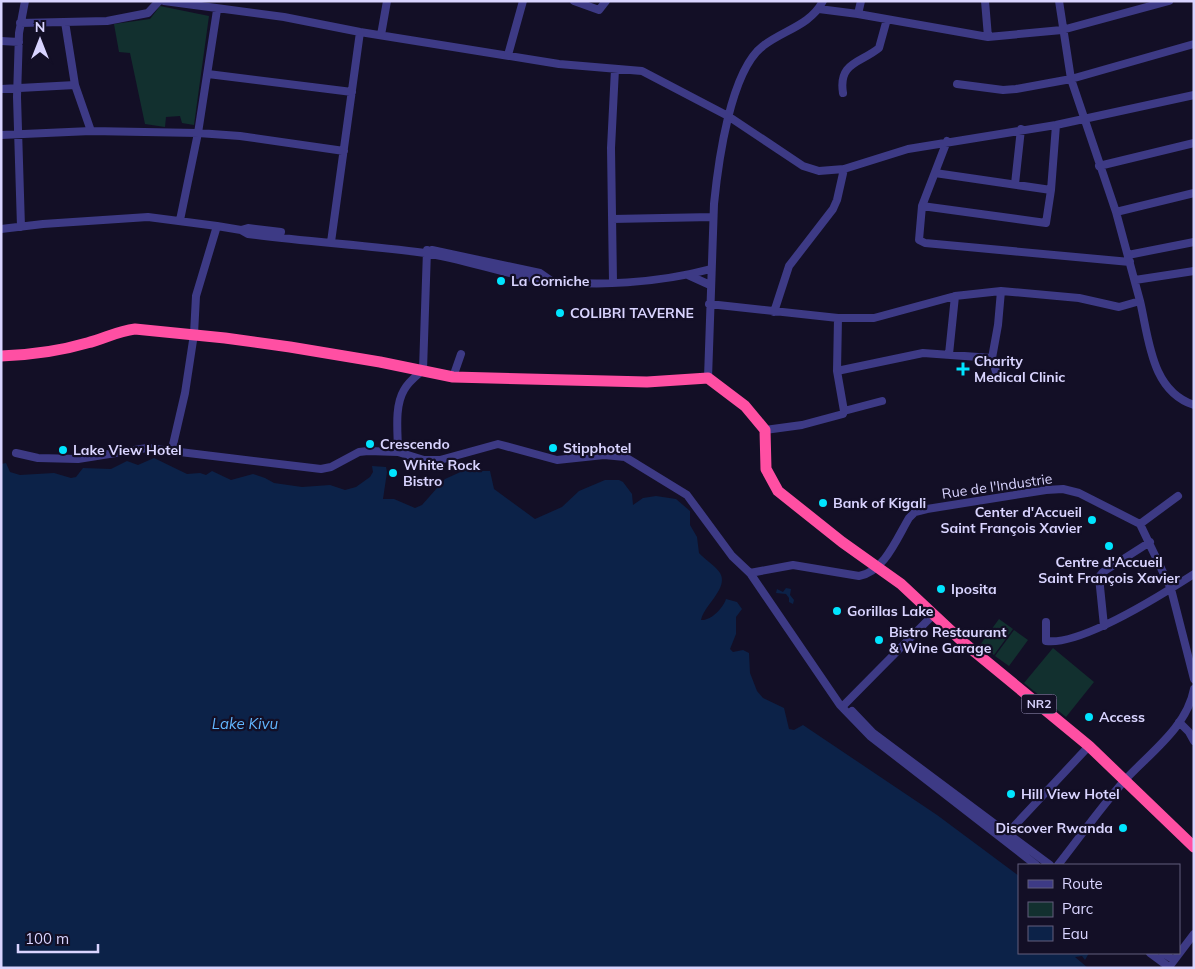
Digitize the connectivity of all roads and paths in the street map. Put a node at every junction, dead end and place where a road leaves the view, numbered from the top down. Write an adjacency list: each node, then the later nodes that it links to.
1 (25, 1): 19 (street)
2 (159, 1): 18 (street)
3 (164, 1): 14 (street)
4 (238, 1): 15 (street)
5 (387, 1): 22 (street)
6 (524, 1): 27 (street)
7 (574, 1): 8 (street)
8 (606, 1)
9 (861, 1): 16 (street)
10 (985, 1): 23 (street)
11 (1059, 1): 20 (street)
12 (1169, 1): 20 (street)
13 (821, 5): 16 (street); 38 (street)
14 (218, 10): 15 (street); 29 (street)
15 (237, 11): 21 (street)
16 (858, 14): 17 (street)
17 (887, 19): 23 (street); 36 (street)
18 (65, 22): 19 (street); 32 (street)
19 (20, 23): 25 (street)
20 (1062, 30): 23 (street); 30 (street)
21 (360, 32): 22 (street); 35 (street)
22 (381, 35): 27 (street)
23 (988, 38)
24 (1, 41): 25 (street)
25 (19, 42): 34 (street)
26 (1194, 44): 30 (street)
27 (508, 55): 28 (street)
28 (614, 69): 38 (street); 58 (street)
29 (208, 74): 35 (street); 43 (street)
30 (1070, 79): 31 (street); 39 (street)
31 (957, 84)
32 (75, 85): 34 (street); 42 (street)
33 (1, 89): 34 (street)
34 (18, 89): 45 (street)
35 (352, 92): 48 (street)
36 (843, 93)
37 (1194, 94): 39 (street)
38 (728, 116): 50 (street); 57 (street)
39 (1083, 119): 40 (street); 49 (street)
40 (1056, 125): 41 (street); 53 (street)
41 (1021, 129): 46 (street); 52 (street)
42 (91, 131): 43 (street); 45 (street)
43 (198, 133): 48 (street); 59 (street)
44 (1, 135): 45 (street)
45 (19, 136): 60 (street)
46 (947, 142): 50 (street); 51 (street)
47 (1194, 143): 49 (street)
48 (344, 151): 63 (street)
49 (1099, 166): 56 (street)
50 (844, 169): 77 (street)
51 (935, 172): 52 (street); 55 (street)
52 (1015, 184): 53 (street)
53 (1052, 190): 55 (street)
54 (1194, 193): 56 (street)
55 (922, 206): 66 (street)
56 (1116, 212): 66 (street)
57 (714, 217): 58 (street); 67 (street)
58 (612, 219): 71 (street)
59 (180, 220): 60 (street); 61 (street)
60 (21, 226): 62 (street)
61 (217, 226): 63 (street); 79 (street)
62 (1, 229)
63 (332, 239): 65 (street)
64 (1194, 242): 66 (street)
65 (427, 251): 71 (street); 84 (street)
66 (1129, 259): 70 (street)
67 (711, 268): 69 (street); 72 (street)
68 (1194, 271): 70 (street)
69 (688, 275): 71 (street); 72 (street)
70 (1135, 280): 75 (street)
71 (613, 282)
72 (710, 285): 76 (street)
73 (1001, 291): 74 (street); 75 (street); 83 (street)
74 (955, 296): 78 (street); 81 (street)
75 (1140, 301): 90 (street)
76 (709, 304): 77 (street); 88 (street)
77 (774, 312): 78 (street)
78 (838, 318): 85 (street)
79 (194, 334): 82 (highway); 84 (highway); 93 (street)
80 (461, 354): 87 (street)
81 (949, 354): 83 (street); 85 (street)
82 (1, 356)
83 (992, 358): 86 (street)
84 (423, 370): 87 (highway); 94 (street)
85 (837, 371): 91 (street)
86 (997, 375)
87 (453, 377): 88 (highway)
88 (708, 378): 92 (highway)
89 (882, 401): 91 (street)
90 (1194, 405)
91 (844, 411): 92 (street)
92 (765, 430): 99 (highway)
93 (172, 449): 94 (street); 95 (street)
94 (398, 452): 100 (street)
95 (16, 453)
96 (1178, 496): 97 (street)
97 (1140, 524): 98 (street); 99 (street, Rue de l'Industrie)
98 (1150, 542): 102 (street); 105 (street)
99 (879, 567): 100 (street); 103 (highway, NR2)
100 (750, 573): 108 (street)
101 (1194, 574): 102 (street)
102 (1171, 589): 105 (street); 106 (street)
103 (933, 615): 108 (street); 111 (highway, NR2)
104 (1046, 622): 105 (street)
105 (1104, 626)
106 (1194, 679)
107 (1194, 689): 109 (street)
108 (842, 704): 113 (street)
109 (1179, 722): 110 (street); 112 (street)
110 (1194, 741)
111 (1089, 746): 112 (highway, NR2); 113 (street)
112 (1126, 780): 114 (highway, NR2); 117 (street)
113 (1005, 836): 115 (street); 116 (street)
114 (1194, 847)
115 (1035, 864)
116 (1048, 864)
117 (1059, 864)
118 (1194, 934): 119 (street)
119 (1180, 952)
120 (1152, 954): 121 (street)
121 (1171, 963)

